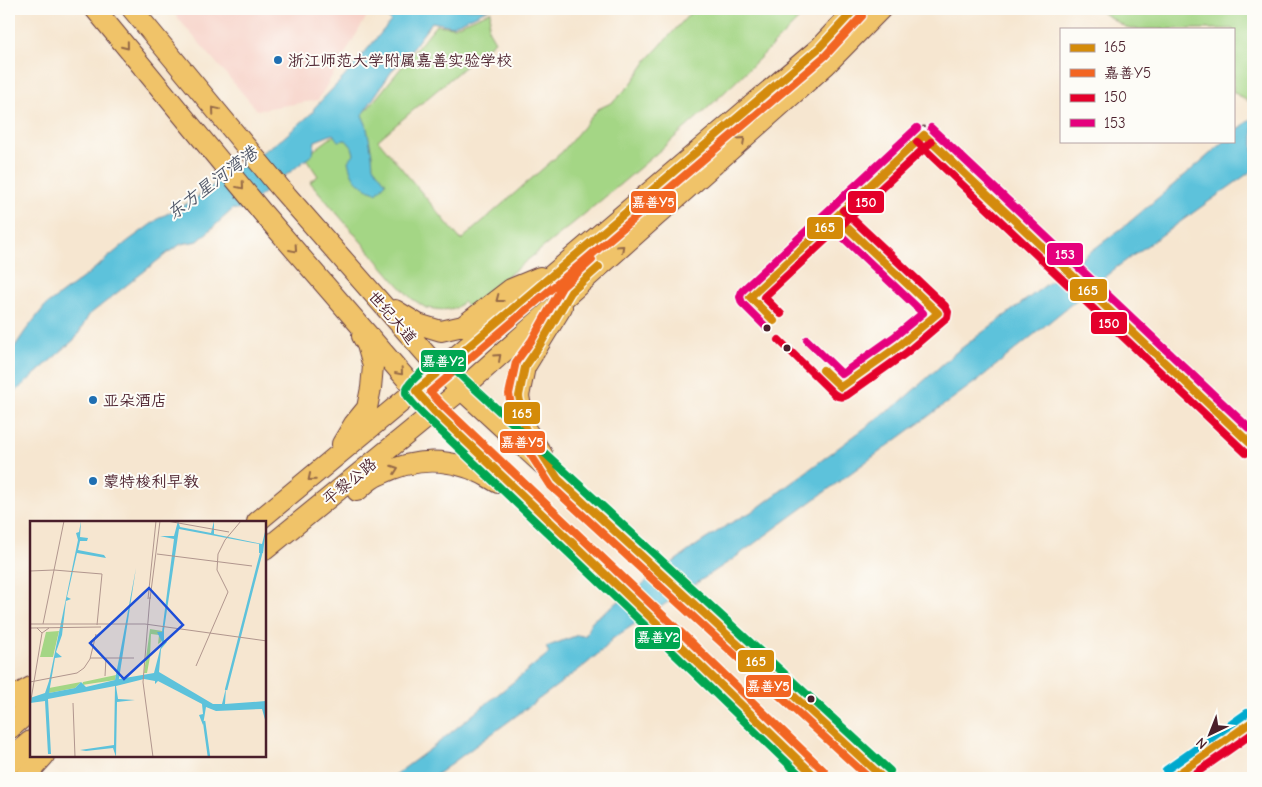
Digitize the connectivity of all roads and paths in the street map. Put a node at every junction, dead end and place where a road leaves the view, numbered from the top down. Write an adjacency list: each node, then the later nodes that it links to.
1 (95, 9): 9 (main road, 世纪大道, one-way to 9)
2 (132, 9): 8 (main road, 世纪大道, one-way to 2)
3 (855, 9): 6 (main road, 平黎公路)
4 (881, 9): 7 (main road, 平黎公路, one-way to 4)
5 (924, 135): 14 (street)
6 (558, 270): 8 (main road, one-way to 8); 10 (main road, 平黎公路)
7 (571, 292): 11 (main road, 平黎公路, one-way to 7); 16 (main road)
8 (377, 298): 10 (main road, 世纪大道)
9 (350, 315): 12 (main road, 世纪大道, one-way to 12); 15 (main road)
10 (440, 370): 11 (main road, 世纪大道); 12 (main road, 平黎公路)
11 (462, 390): 13 (main road, 平黎公路); 16 (main road, 世纪大道)
12 (416, 391): 13 (main road, 世纪大道); 15 (main road, 平黎公路)
13 (434, 411): 17 (main road, 世纪大道); 19 (main road, 平黎公路)
14 (1251, 439)
15 (331, 460): 18 (main road, 平黎公路, one-way to 18)
16 (558, 479): 31 (main road, 世纪大道)
17 (533, 506): 19 (main road, one-way to 17); 30 (main road, 世纪大道)
18 (258, 521)
19 (293, 528): 20 (main road, 平黎公路)
20 (266, 549)
21 (30, 688): 22 (main road)
22 (9, 699)
23 (30, 709): 25 (highway)
24 (1253, 721): 32 (street)
25 (9, 727)
26 (30, 744): 28 (highway)
27 (43, 757): 29 (main road)
28 (9, 762)
29 (24, 778)
30 (817, 778)
31 (883, 778)
32 (1172, 778)

